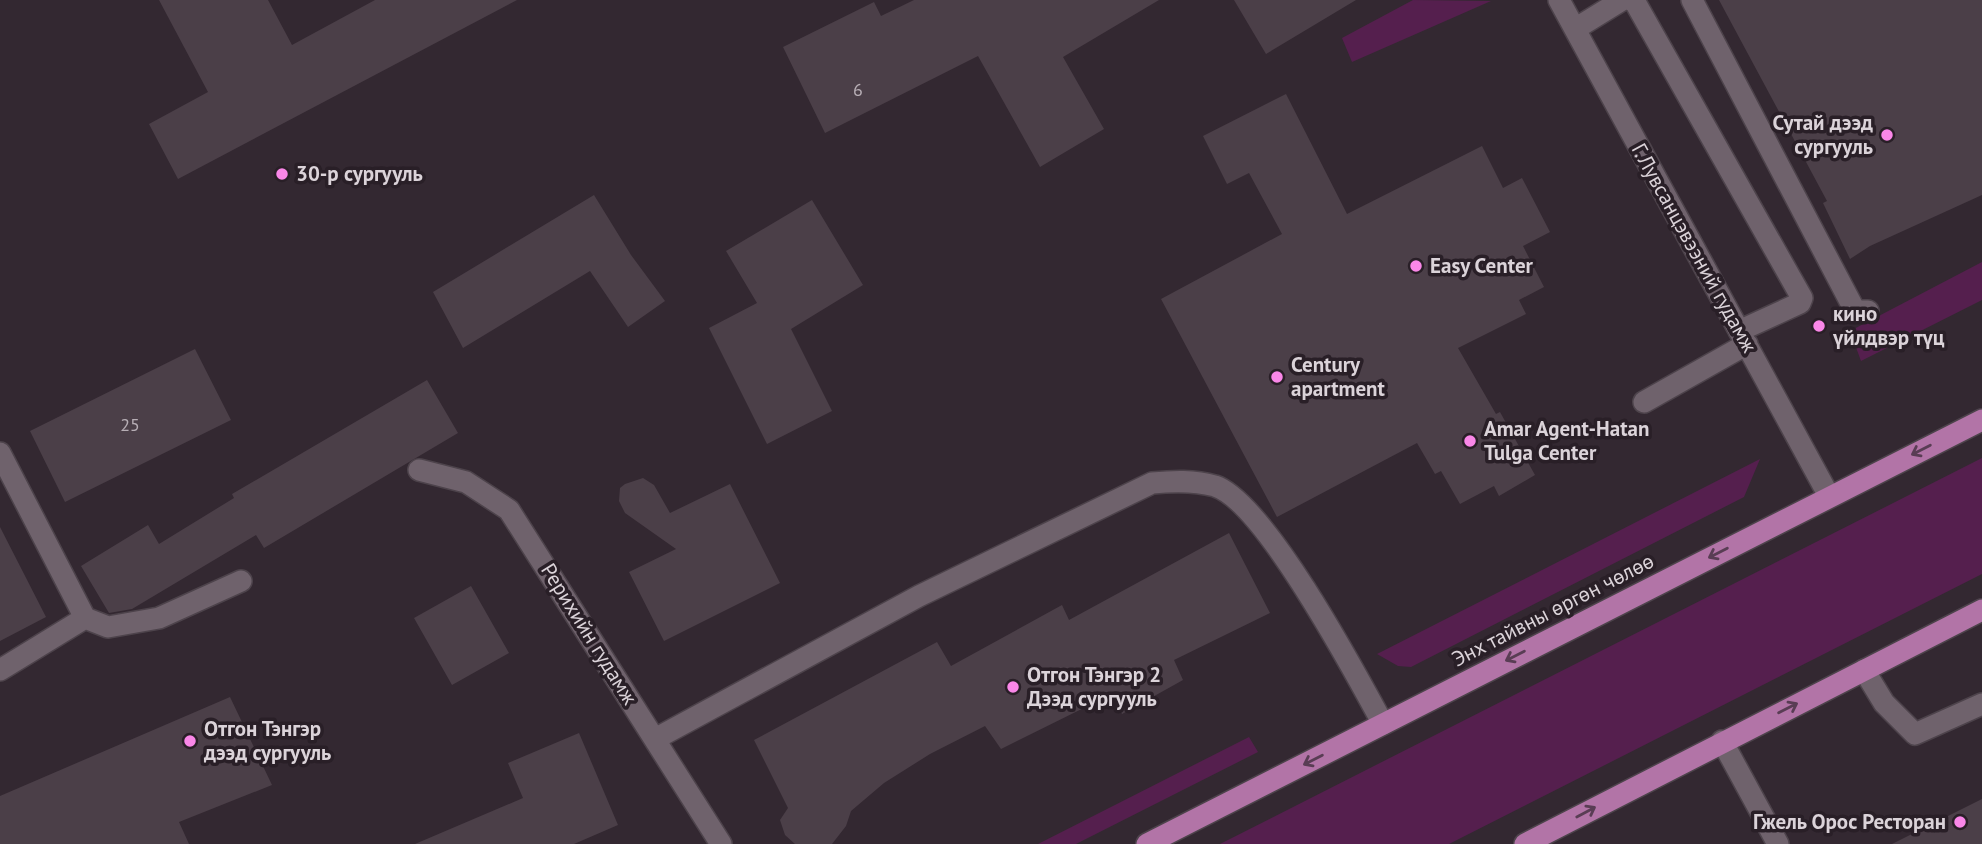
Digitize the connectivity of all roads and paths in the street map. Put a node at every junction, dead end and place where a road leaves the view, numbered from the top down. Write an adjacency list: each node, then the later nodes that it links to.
1 (1559, 0): 5 (street, Г.Лувсанцэвээний гудамж)
2 (1622, 0): 5 (street)
3 (1631, 0): 7 (street)
4 (1692, 0): 6 (street)
5 (1575, 29): 7 (street, Г.Лувсанцэвээний гудамж)
6 (1868, 311)
7 (1743, 338): 8 (street); 12 (street, Г.Лувсанцэвээний гудамж)
8 (1644, 402)
9 (1982, 420): 12 (highway, Энх тайвны өргөн чөлөө, one-way to 12)
10 (0, 453): 15 (street)
11 (419, 470): 20 (street, Рерихийн гудамж)
12 (1829, 496): 19 (highway, Энх тайвны өргөн чөлөө, one-way to 19)
13 (241, 581): 15 (street)
14 (1982, 610): 17 (highway)
15 (85, 618): 16 (street)
16 (0, 670)
17 (1864, 670): 18 (street); 21 (highway, one-way to 17)
18 (1982, 704)
19 (1383, 724): 20 (street); 24 (highway, Энх тайвны өргөн чөлөө, one-way to 24)
20 (655, 739): 23 (street, Рерихийн гудамж)
21 (1722, 741): 22 (highway, one-way to 21); 25 (street)
22 (1540, 841)
23 (721, 844)
24 (1147, 844)
25 (1778, 844)

